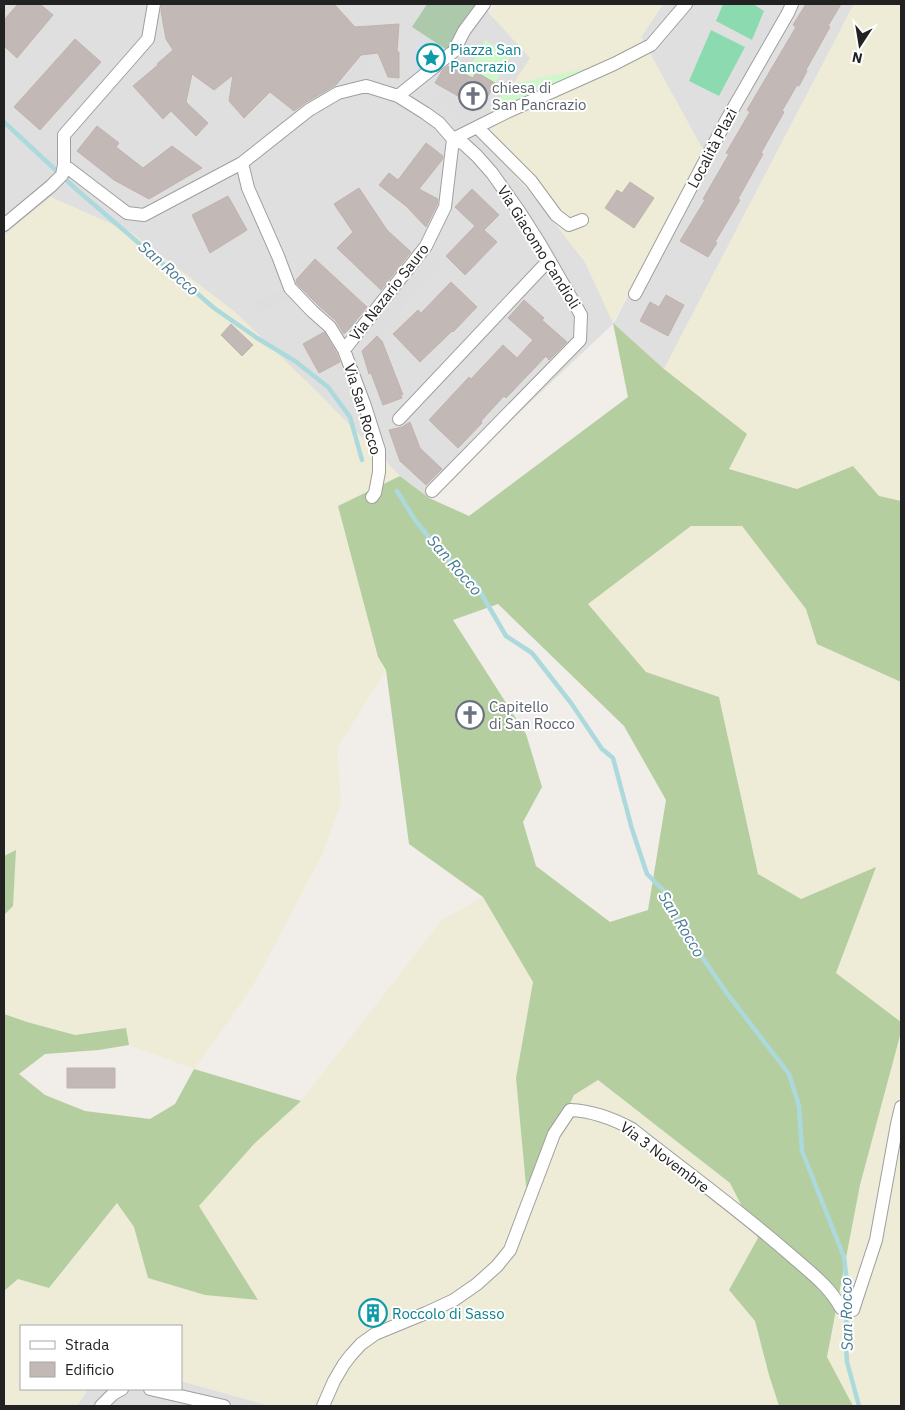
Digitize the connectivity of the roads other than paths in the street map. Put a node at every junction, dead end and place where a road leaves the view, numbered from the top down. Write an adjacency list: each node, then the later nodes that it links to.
1 (154, 4): 9 (street)
2 (484, 4): 5 (street)
3 (686, 4): 6 (street)
4 (792, 4): 13 (street, Località Plazi)
5 (398, 96): 7 (street); 8 (street)
6 (477, 127): 7 (street); 10 (street)
7 (453, 139): 12 (street, Via Giacomo Candioli); 14 (street, Via Nazario Sauro)
8 (242, 163): 9 (street); 14 (street, Via Nazario Sauro)
9 (63, 170): 11 (street)
10 (582, 220)
11 (4, 225)
12 (549, 260): 15 (street); 16 (street, Via Giacomo Candioli)
13 (635, 294)
14 (344, 350): 17 (street, Via San Rocco)
15 (399, 419)
16 (432, 491)
17 (372, 497)
18 (901, 1108): 23 (street, Via 3 Novembre)
19 (120, 1390): 21 (street)
20 (154, 1390): 22 (street)
21 (102, 1406)
22 (224, 1406)
23 (323, 1406)

